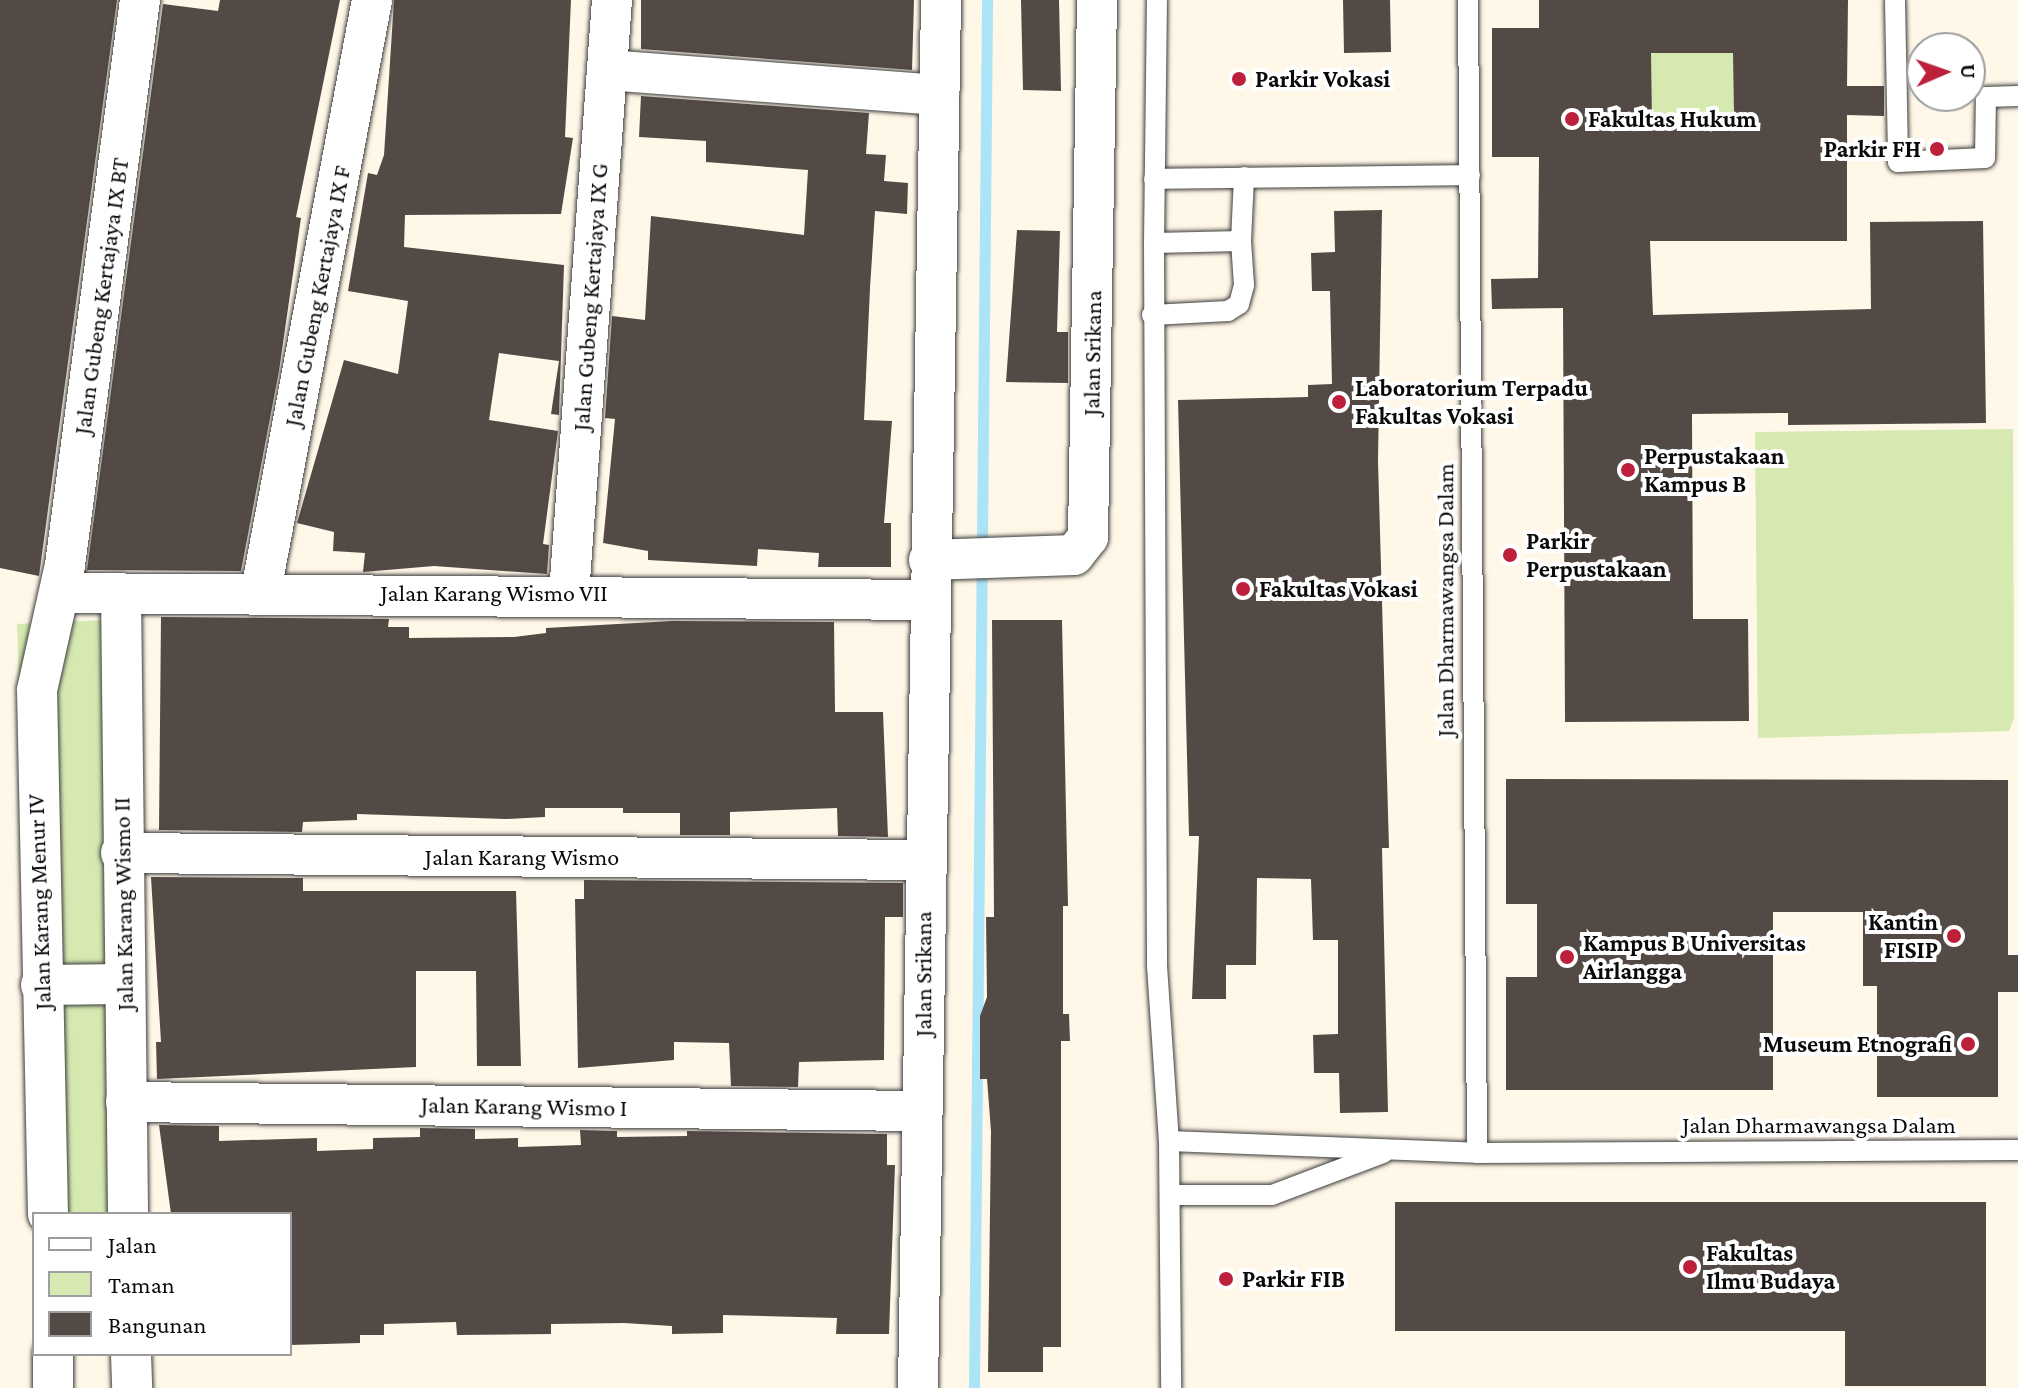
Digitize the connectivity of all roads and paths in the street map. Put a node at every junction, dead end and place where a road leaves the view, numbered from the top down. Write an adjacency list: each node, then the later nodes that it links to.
1 (140, 0): 20 (street, Jalan Gubeng Kertajaya IX BT)
2 (372, 0): 19 (street, Jalan Gubeng Kertajaya IX F)
3 (612, 0): 9 (street, Jalan Gubeng Kertajaya IX G)
4 (941, 0): 10 (street, Jalan Srikana)
5 (1097, 0): 18 (street, Jalan Srikana)
6 (1157, 0): 14 (lane)
7 (1468, 0): 12 (lane, Jalan Dharmawangsa Dalam)
8 (1895, 0): 11 (lane)
9 (607, 70): 10 (street); 22 (street, Jalan Gubeng Kertajaya IX G)
10 (939, 95): 18 (street, Jalan Srikana)
11 (2018, 96)
12 (1470, 175): 13 (lane); 33 (lane, Jalan Dharmawangsa Dalam)
13 (1244, 177): 14 (lane); 15 (lane)
14 (1154, 179): 16 (lane)
15 (1241, 241): 16 (lane); 17 (lane)
16 (1154, 243): 17 (lane)
17 (1152, 315): 30 (lane)
18 (942, 560): 23 (street, Jalan Srikana)
19 (261, 591): 21 (street, Jalan Karang Wismo VII); 22 (street, Jalan Karang Wismo VII)
20 (61, 593): 21 (street, Jalan Karang Wismo VII); 27 (street, Jalan Karang Menur IV)
21 (121, 593): 24 (street, Jalan Karang Wismo II)
22 (569, 594): 23 (street, Jalan Karang Wismo VII)
23 (927, 600): 25 (street, Jalan Srikana)
24 (121, 853): 25 (street, Jalan Karang Wismo); 26 (street, Jalan Karang Wismo II)
25 (924, 860): 29 (street, Jalan Srikana)
26 (124, 984): 27 (street); 28 (street, Jalan Karang Wismo II)
27 (41, 985): 35 (street, Jalan Karang Menur IV)
28 (126, 1102): 29 (street, Jalan Karang Wismo I); 36 (street, Jalan Karang Wismo II)
29 (922, 1111): 42 (street, Jalan Srikana)
30 (1169, 1141): 31 (lane, Jalan Dharmawangsa Dalam); 34 (lane)
31 (1393, 1149): 33 (lane, Jalan Dharmawangsa Dalam); 34 (lane, Jalan Dharmawangsa Dalam)
32 (2018, 1150): 33 (lane, Jalan Dharmawangsa Dalam)
33 (1477, 1153)
34 (1170, 1195): 43 (lane)
35 (48, 1212)
36 (128, 1212)
37 (53, 1356): 39 (street)
38 (131, 1356): 40 (street)
39 (53, 1388)
40 (132, 1388)
41 (904, 1388): 42 (street)
42 (918, 1388)
43 (1171, 1388)

